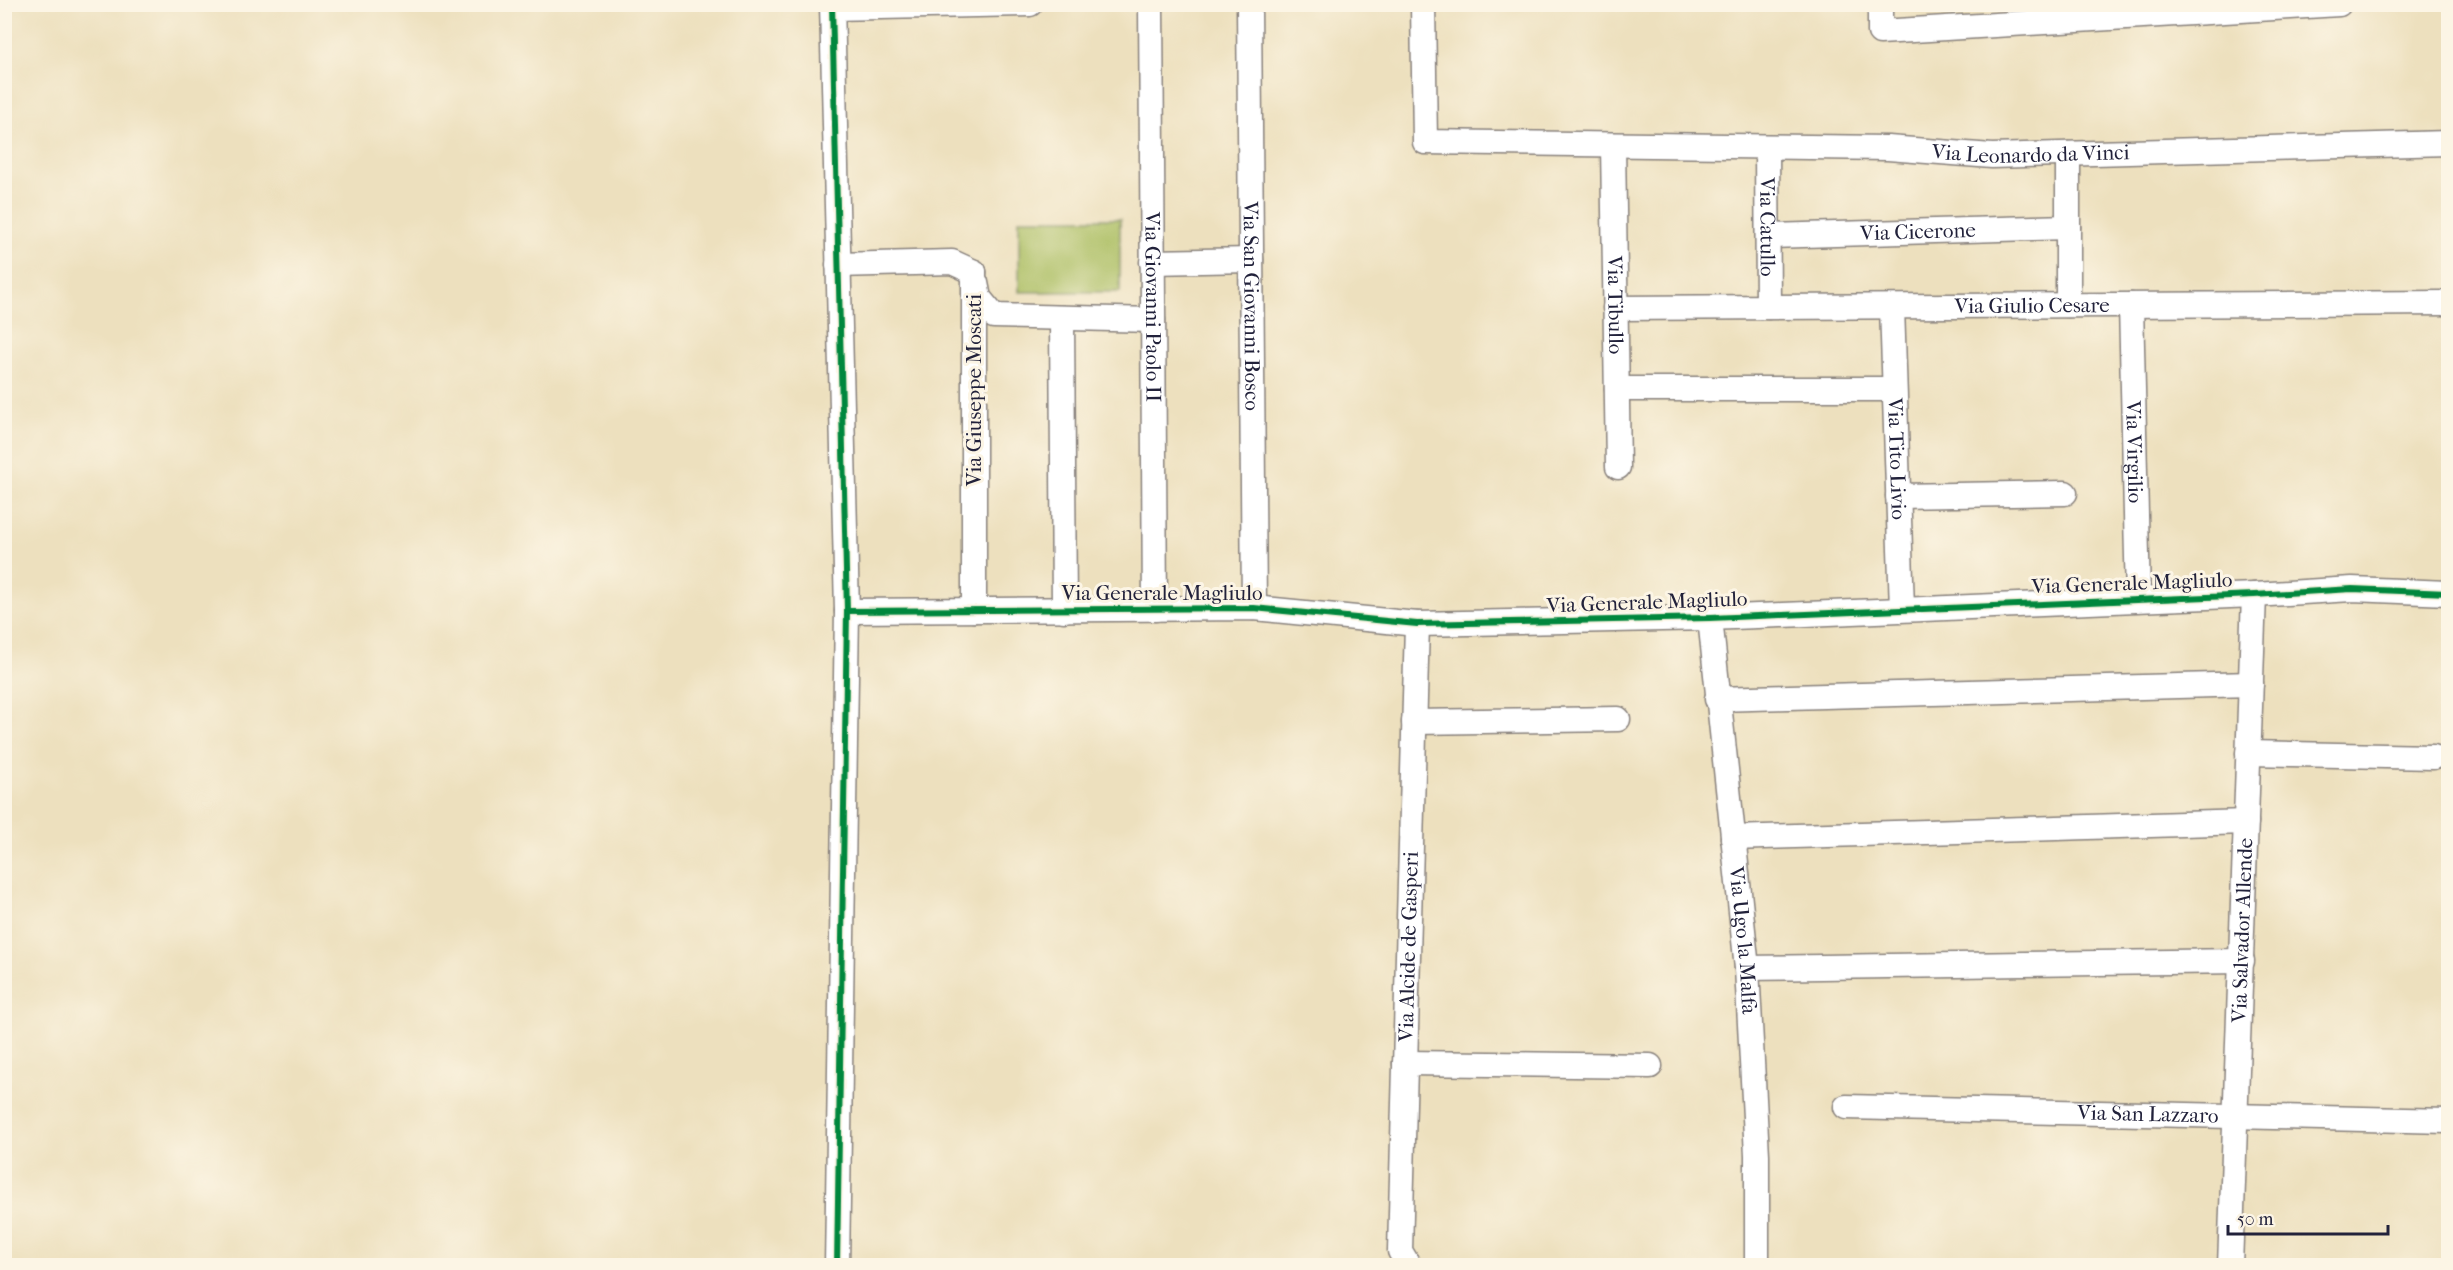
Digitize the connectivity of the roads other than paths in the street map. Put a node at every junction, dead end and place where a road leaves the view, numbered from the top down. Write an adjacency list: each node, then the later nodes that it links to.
1 (1030, 4): 7 (street)
2 (1151, 4): 15 (street, Via Giovanni Paolo II)
3 (1249, 4): 14 (street, Via San Giovanni Bosco)
4 (1423, 4): 9 (street, Via Leonardo da Vinci)
5 (1880, 4): 6 (street)
6 (2339, 4)
7 (832, 6): 16 (street)
8 (2448, 142): 11 (street, Via Leonardo da Vinci)
9 (1614, 145): 10 (street, Via Leonardo da Vinci); 23 (street, Via Tibullo)
10 (1767, 147): 11 (street, Via Leonardo da Vinci); 13 (street, Via Catullo)
11 (2068, 154): 12 (street)
12 (2068, 227): 13 (street, Via Cicerone); 19 (street)
13 (1768, 236): 22 (street, Via Catullo)
14 (1251, 260): 15 (street); 34 (street, Via San Giovanni Bosco)
15 (1152, 262): 25 (street, Via Giovanni Paolo II)
16 (838, 265): 17 (street, Via Giuseppe Moscati); 39 (street)
17 (974, 272): 24 (street); 37 (street, Via Giuseppe Moscati)
18 (2448, 303): 20 (street, Via Giulio Cesare)
19 (2068, 305): 20 (street, Via Giulio Cesare); 21 (street, Via Giulio Cesare)
20 (2131, 305): 33 (street, Via Virgilio)
21 (1892, 306): 22 (street, Via Giulio Cesare); 27 (street, Via Tito Livio)
22 (1768, 307): 23 (street, Via Giulio Cesare)
23 (1615, 308): 26 (street, Via Tibullo)
24 (1062, 318): 25 (street); 38 (street)
25 (1152, 320): 35 (street, Via Giovanni Paolo II)
26 (1617, 389): 27 (street); 28 (street, Via Tibullo)
27 (1894, 389): 30 (street, Via Tito Livio)
28 (1618, 467)
29 (2065, 493): 30 (street)
30 (1898, 496): 36 (street, Via Tito Livio)
31 (2448, 592): 32 (street, Via Generale Magliulo)
32 (2254, 595): 33 (street, Via Generale Magliulo); 42 (street, Via Salvador Allende)
33 (2138, 598): 36 (street, Via Generale Magliulo)
34 (1254, 608): 35 (street, Via Generale Magliulo); 41 (street, Via Generale Magliulo)
35 (1155, 609): 38 (street, Via Generale Magliulo)
36 (1902, 609): 40 (street, Via Generale Magliulo)
37 (974, 610): 38 (street, Via Generale Magliulo); 39 (street, Via Generale Magliulo)
38 (1064, 610)
39 (847, 611): 57 (street)
40 (1710, 618): 41 (street, Via Generale Magliulo); 43 (street, Via Ugo la Malfa)
41 (1418, 624): 45 (street, Via Alcide de Gasperi)
42 (2251, 684): 43 (street); 46 (street, Via Salvador Allende)
43 (1717, 699): 49 (street, Via Ugo la Malfa)
44 (1618, 719): 45 (street)
45 (1414, 722): 52 (street, Via Alcide de Gasperi)
46 (2248, 753): 47 (street); 48 (street, Via Salvador Allende)
47 (2433, 756)
48 (2246, 822): 49 (street); 50 (street, Via Salvador Allende)
49 (1733, 838): 51 (street, Via Ugo la Malfa)
50 (2242, 961): 51 (street); 55 (street, Via Salvador Allende)
51 (1746, 968): 59 (street, Via Ugo la Malfa)
52 (1405, 1063): 53 (street); 58 (street, Via Alcide de Gasperi)
53 (1650, 1066)
54 (1846, 1107): 55 (street, Via San Lazzaro)
55 (2236, 1116): 56 (street, Via San Lazzaro); 60 (street, Via Salvador Allende)
56 (2448, 1121)
57 (837, 1266)
58 (1409, 1266)
59 (1756, 1266)
60 (2230, 1266)

